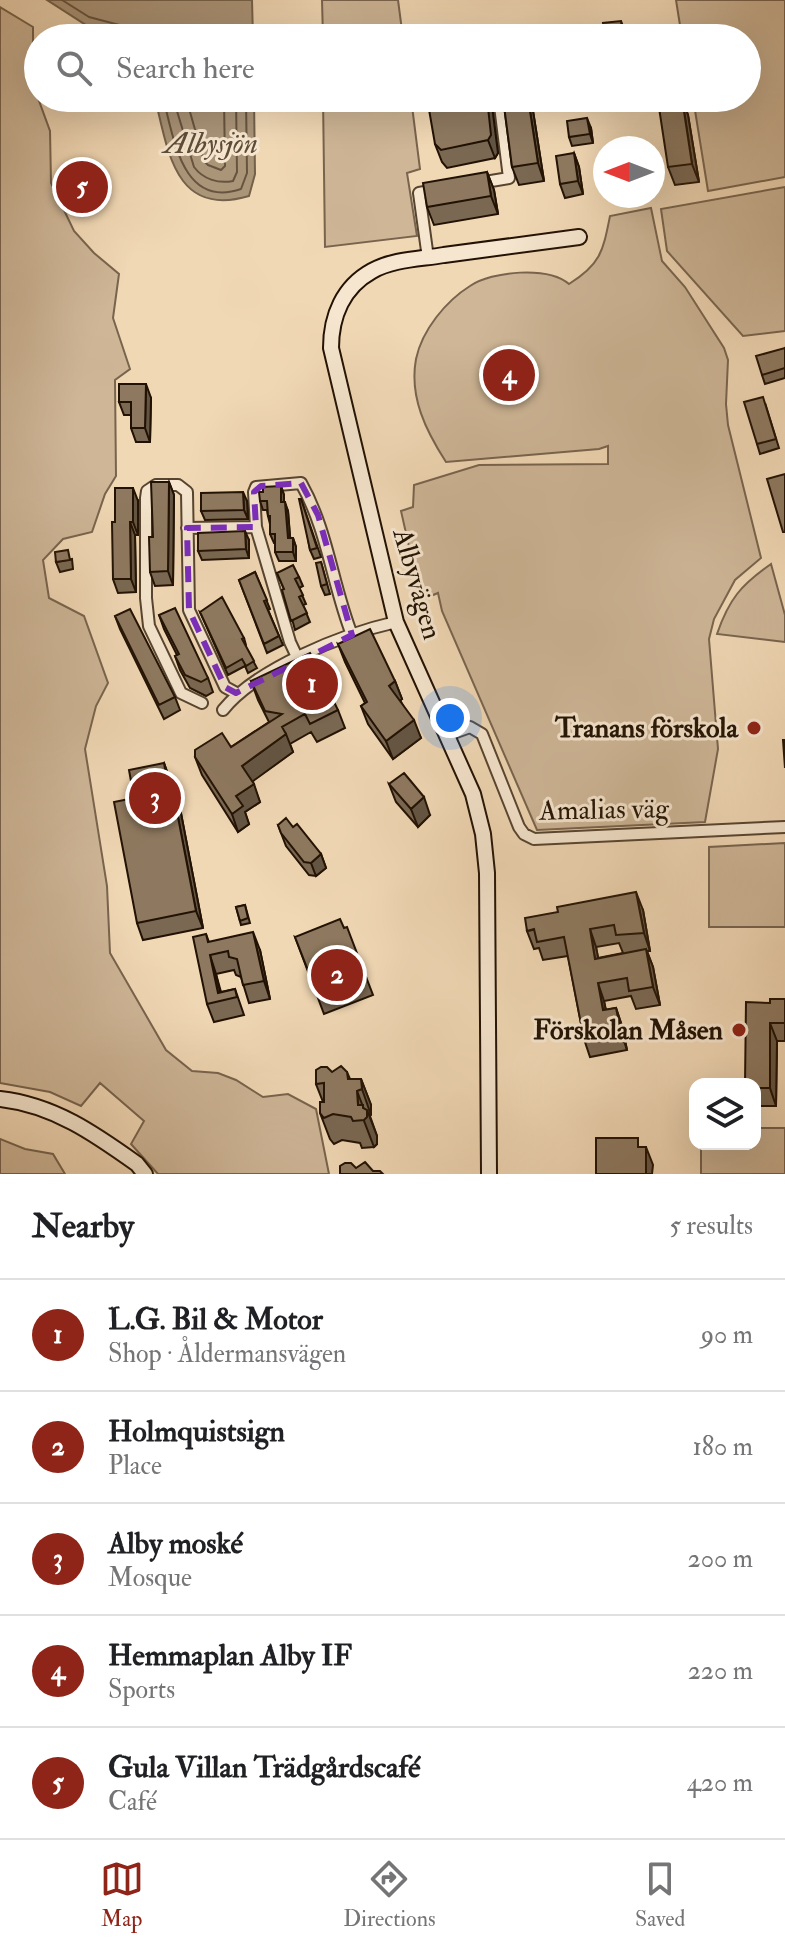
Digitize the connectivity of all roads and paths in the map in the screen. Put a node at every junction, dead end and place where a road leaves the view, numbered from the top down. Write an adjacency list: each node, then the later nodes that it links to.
1 (501, 112): 2 (street)
2 (464, 186)
3 (449, 188): 5 (street)
4 (579, 237): 5 (street, Albyvägen)
5 (428, 258): 8 (street, Albyvägen)
6 (256, 527): 7 (street); 9 (street); 10 (street)
7 (187, 528): 11 (street); 12 (street)
8 (396, 622): 9 (street); 14 (street, Albyvägen)
9 (352, 635): 10 (street)
10 (297, 657): 11 (street)
11 (236, 693): 13 (street)
12 (202, 703)
13 (223, 710)
14 (448, 735): 15 (street, Amalias väg); 18 (street, Albyvägen)
15 (785, 827)
16 (0, 1099): 17 (street)
17 (145, 1174)
18 (489, 1174)

